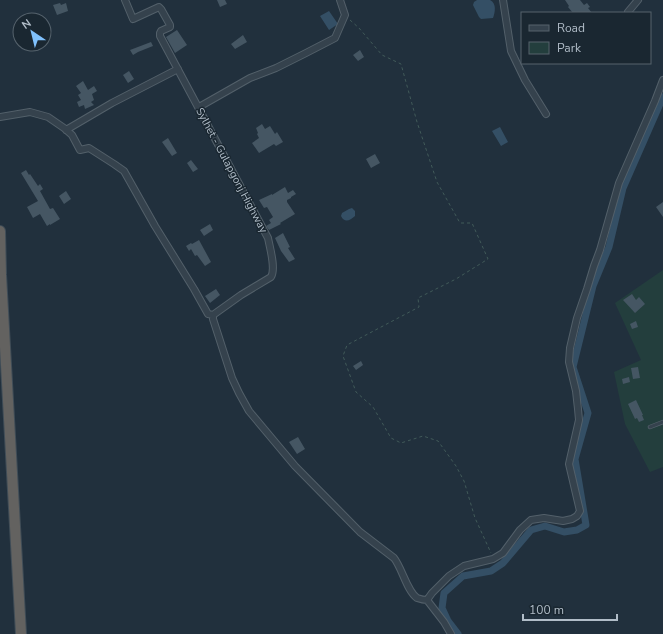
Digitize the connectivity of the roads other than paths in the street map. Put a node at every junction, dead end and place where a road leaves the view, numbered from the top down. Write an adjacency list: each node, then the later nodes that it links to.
1 (125, 0): 6 (street, Sylhet - Gulapgonj Highway)
2 (340, 0): 8 (street)
3 (503, 0): 9 (street)
4 (638, 0): 5 (street)
5 (628, 12)
6 (178, 69): 8 (street, Sylhet - Gulapgonj Highway); 11 (street)
7 (663, 80): 16 (street)
8 (198, 107): 13 (street, Sylhet - Gulapgonj Highway)
9 (546, 114)
10 (0, 117): 11 (street)
11 (66, 130): 13 (street)
12 (0, 231): 17 (highway)
13 (213, 315): 16 (street)
14 (663, 422): 15 (lane)
15 (650, 427)
16 (427, 600): 18 (street)
17 (21, 634)
18 (451, 634)

